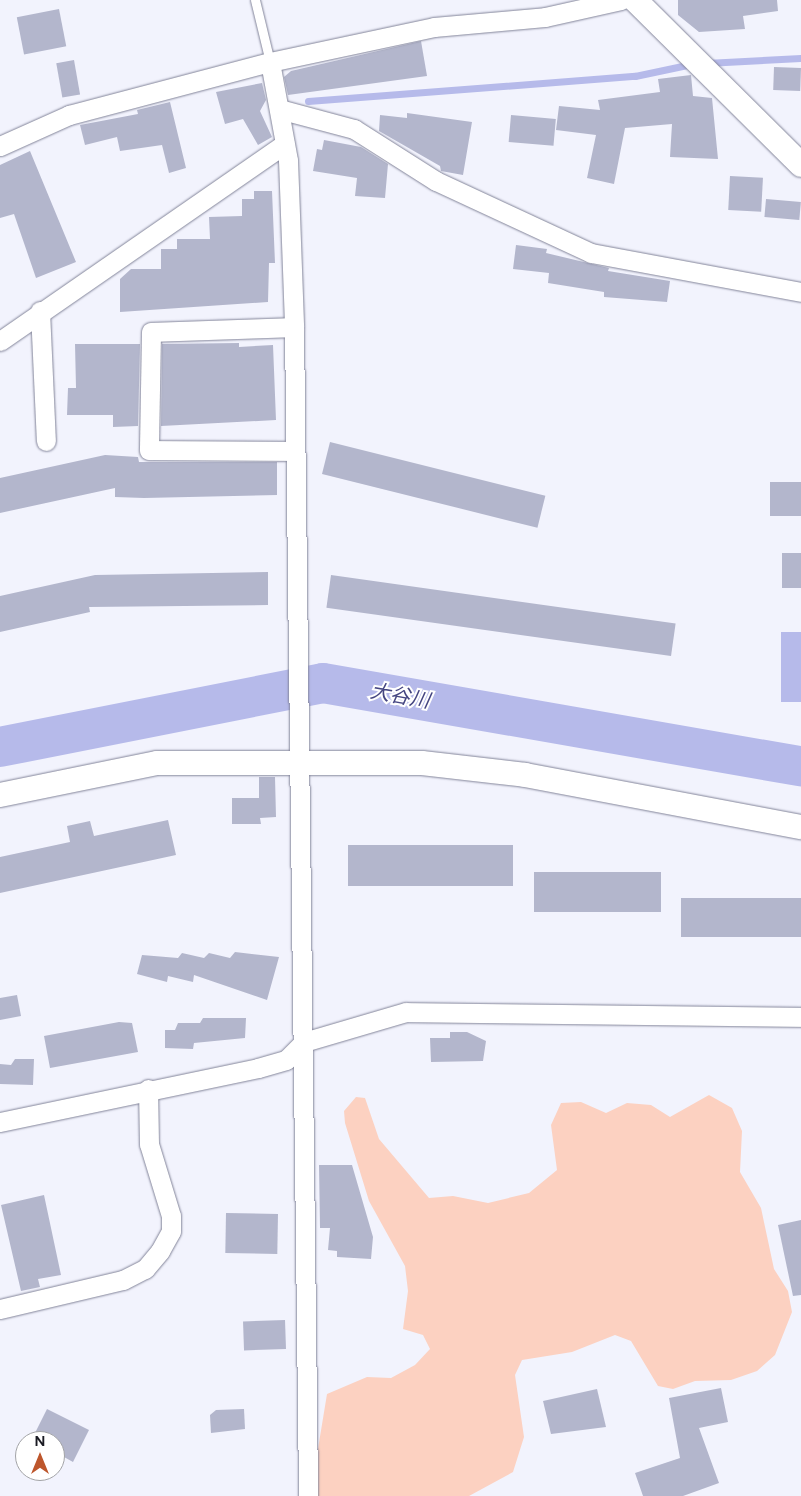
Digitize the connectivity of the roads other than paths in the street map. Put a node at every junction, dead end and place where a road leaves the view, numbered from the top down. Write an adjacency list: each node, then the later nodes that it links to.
1 (255, 0): 4 (lane)
2 (621, 0): 4 (street)
3 (635, 0): 8 (street)
4 (270, 62): 5 (street); 7 (street)
5 (279, 109): 6 (street); 9 (street)
6 (285, 144): 10 (street); 11 (street)
7 (0, 146)
8 (801, 166)
9 (801, 292)
10 (40, 311): 12 (street); 13 (street)
11 (294, 327): 14 (street); 14 (street)
12 (0, 341)
13 (46, 441)
14 (294, 451): 15 (street)
15 (302, 763): 16 (street); 17 (street); 19 (street)
16 (0, 795)
17 (801, 827)
18 (801, 1017): 19 (street)
19 (304, 1042): 20 (street); 23 (street)
20 (148, 1089): 21 (street); 22 (street)
21 (0, 1122)
22 (0, 1309)
23 (308, 1496)

